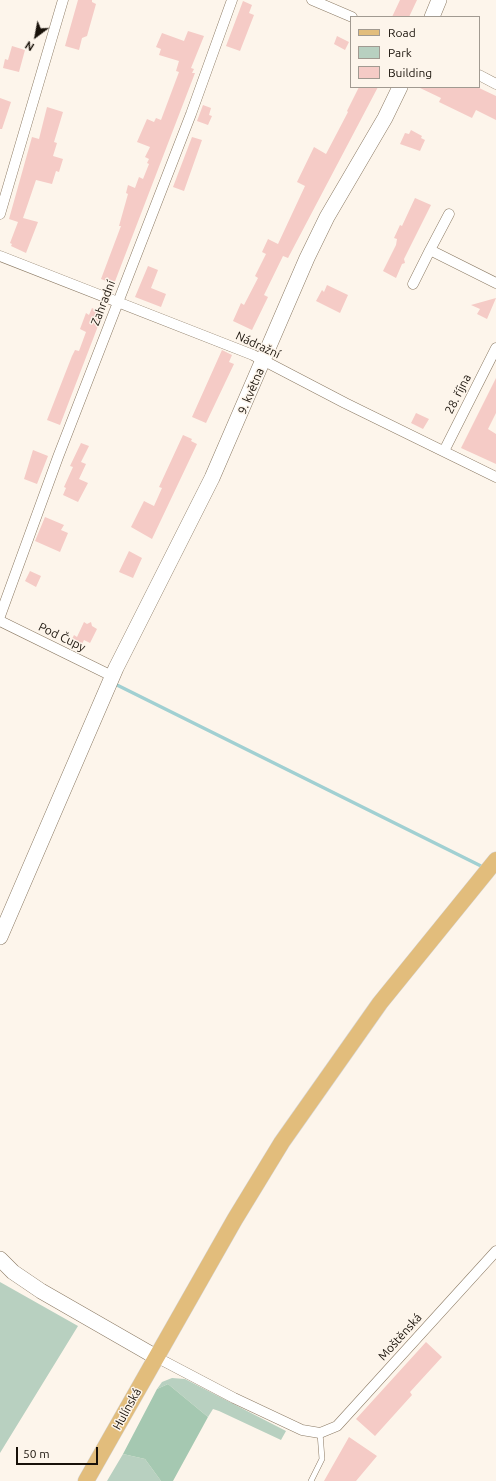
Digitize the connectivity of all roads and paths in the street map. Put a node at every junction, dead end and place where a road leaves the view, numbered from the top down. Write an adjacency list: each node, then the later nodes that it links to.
1 (63, 0): 10 (street)
2 (232, 0): 16 (street, Zahradní)
3 (312, 0): 5 (street)
4 (440, 0): 6 (street)
5 (350, 16)
6 (432, 16)
7 (480, 76): 8 (street)
8 (496, 84)
9 (400, 88): 18 (street, 9. května)
10 (0, 214)
11 (449, 214): 12 (street)
12 (430, 250): 14 (street); 15 (street)
13 (0, 256): 16 (street, Nádražní)
14 (496, 283)
15 (413, 284)
16 (118, 301): 18 (street, Nádražní); 21 (street, Zahradní)
17 (496, 348): 19 (street, 28. října)
18 (264, 360): 19 (street, Nádražní); 23 (street, 9. května)
19 (444, 451): 20 (street, Nádražní)
20 (496, 477)
21 (0, 616)
22 (0, 621): 23 (street, Pod Čupy)
23 (112, 676): 25 (street, 9. května)
24 (490, 867): 28 (main road, Hulínská)
25 (0, 937)
26 (496, 1251): 29 (street, Moštěnská)
27 (0, 1259): 28 (street)
28 (156, 1357): 29 (street); 30 (main road, Hulínská)
29 (320, 1434): 31 (lane)
30 (86, 1481)
31 (311, 1481)

